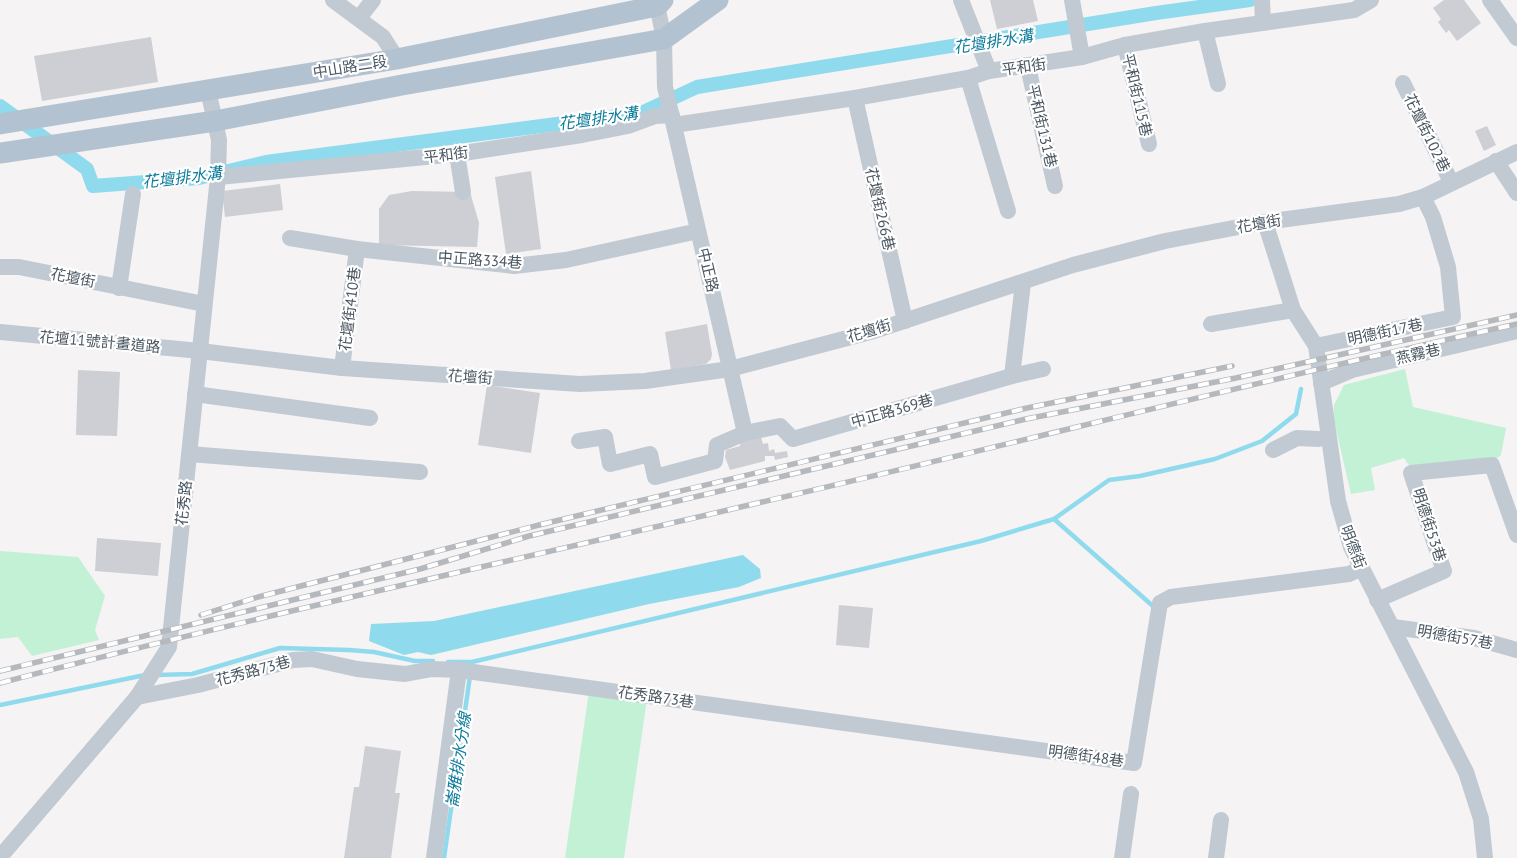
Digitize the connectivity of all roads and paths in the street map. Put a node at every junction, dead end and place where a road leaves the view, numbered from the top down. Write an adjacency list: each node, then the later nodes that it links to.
1 (333, 0): 10 (street)
2 (373, 0): 10 (street)
3 (718, 0): 14 (main road)
4 (961, 0): 19 (street)
5 (1072, 0): 16 (street)
6 (1262, 0): 11 (street)
7 (1371, 0): 11 (street, 平和街)
8 (1490, 0): 13 (street)
9 (659, 2): 14 (street); 17 (main road, 中山路二段)
10 (359, 18): 17 (street)
11 (1263, 23): 12 (street, 平和街)
12 (1205, 31): 15 (street, 平和街); 22 (street)
13 (1517, 38)
14 (664, 39): 25 (street, 中正路); 26 (main road, 中山路二段)
15 (1125, 45): 16 (street, 平和街); 28 (street, 平和街115巷)
16 (1082, 58): 18 (street, 平和街)
17 (397, 59): 23 (main road, 中山路二段)
18 (1028, 67): 19 (street, 平和街); 35 (street, 平和街131巷)
19 (990, 71): 20 (street, 平和街)
20 (968, 78): 24 (street, 平和街); 40 (street)
21 (1403, 83): 34 (street, 花壇街102巷)
22 (1218, 84)
23 (208, 90): 26 (street, 花秀路); 27 (main road, 中山路二段)
24 (854, 98): 25 (street, 平和街); 50 (street, 花壇街266巷)
25 (672, 116): 31 (street, 平和街); 42 (street, 中正路)
26 (215, 121): 30 (main road, 中山路二段); 33 (street, 花秀路)
27 (0, 124)
28 (1149, 144)
29 (1517, 152): 32 (street, 花壇街)
30 (0, 153)
31 (457, 154): 33 (street, 平和街); 36 (street)
32 (1496, 161): 34 (street, 花壇街); 37 (street)
33 (218, 177): 48 (street, 花秀路)
34 (1451, 182): 39 (street, 花壇街)
35 (1055, 186)
36 (463, 192)
37 (1517, 193)
38 (134, 194): 47 (street)
39 (1423, 197): 41 (street, 花壇街); 54 (street, 明德街17巷)
40 (1008, 211)
41 (1265, 222): 46 (street, 花壇街); 49 (street, 明德街)
42 (698, 231): 44 (street, 中正路334巷); 57 (street, 中正路)
43 (290, 238): 44 (street, 中正路334巷)
44 (357, 250): 56 (street, 花壇街410巷)
45 (0, 267): 47 (street, 花壇街)
46 (1022, 283): 50 (street, 花壇街); 59 (street)
47 (119, 288): 48 (street, 花壇街)
48 (204, 304): 55 (street, 花秀路)
49 (1293, 310): 51 (street); 54 (street, 明德街)
50 (905, 320): 57 (street, 花壇街)
51 (1211, 324)
52 (1517, 331): 60 (street, 燕霧巷)
53 (0, 332): 55 (street, 花壇11號計畫道路)
54 (1316, 346): 60 (street, 明德街)
55 (200, 352): 56 (street, 花壇街); 61 (street, 花秀路)
56 (342, 368): 57 (street, 花壇街)
57 (730, 369): 63 (street, 中正路)
58 (1043, 369): 59 (street, 中正路369巷)
59 (1012, 376): 63 (street, 中正路369巷)
60 (1321, 383): 70 (street, 明德街)
61 (196, 394): 62 (street); 67 (street, 花秀路)
62 (370, 418)
63 (745, 433): 65 (street)
64 (1319, 439): 66 (street)
65 (579, 441)
66 (1273, 450)
67 (189, 454): 68 (street); 75 (street, 花秀路)
68 (420, 472)
69 (1517, 535): 71 (street, 明德街53巷)
70 (1360, 569): 71 (street, 明德街); 76 (street, 明德街48巷)
71 (1377, 600): 72 (street, 明德街)
72 (1393, 627): 73 (street, 明德街57巷); 83 (street, 明德街)
73 (1517, 650)
74 (459, 670): 75 (street, 花秀路73巷); 76 (street, 花秀路73巷); 80 (street)
75 (137, 697): 79 (street, 花秀路)
76 (734, 708)
77 (1130, 794): 81 (street)
78 (1221, 820): 82 (street)
79 (0, 857)
80 (434, 858)
81 (1122, 858)
82 (1216, 858)
83 (1485, 858)

